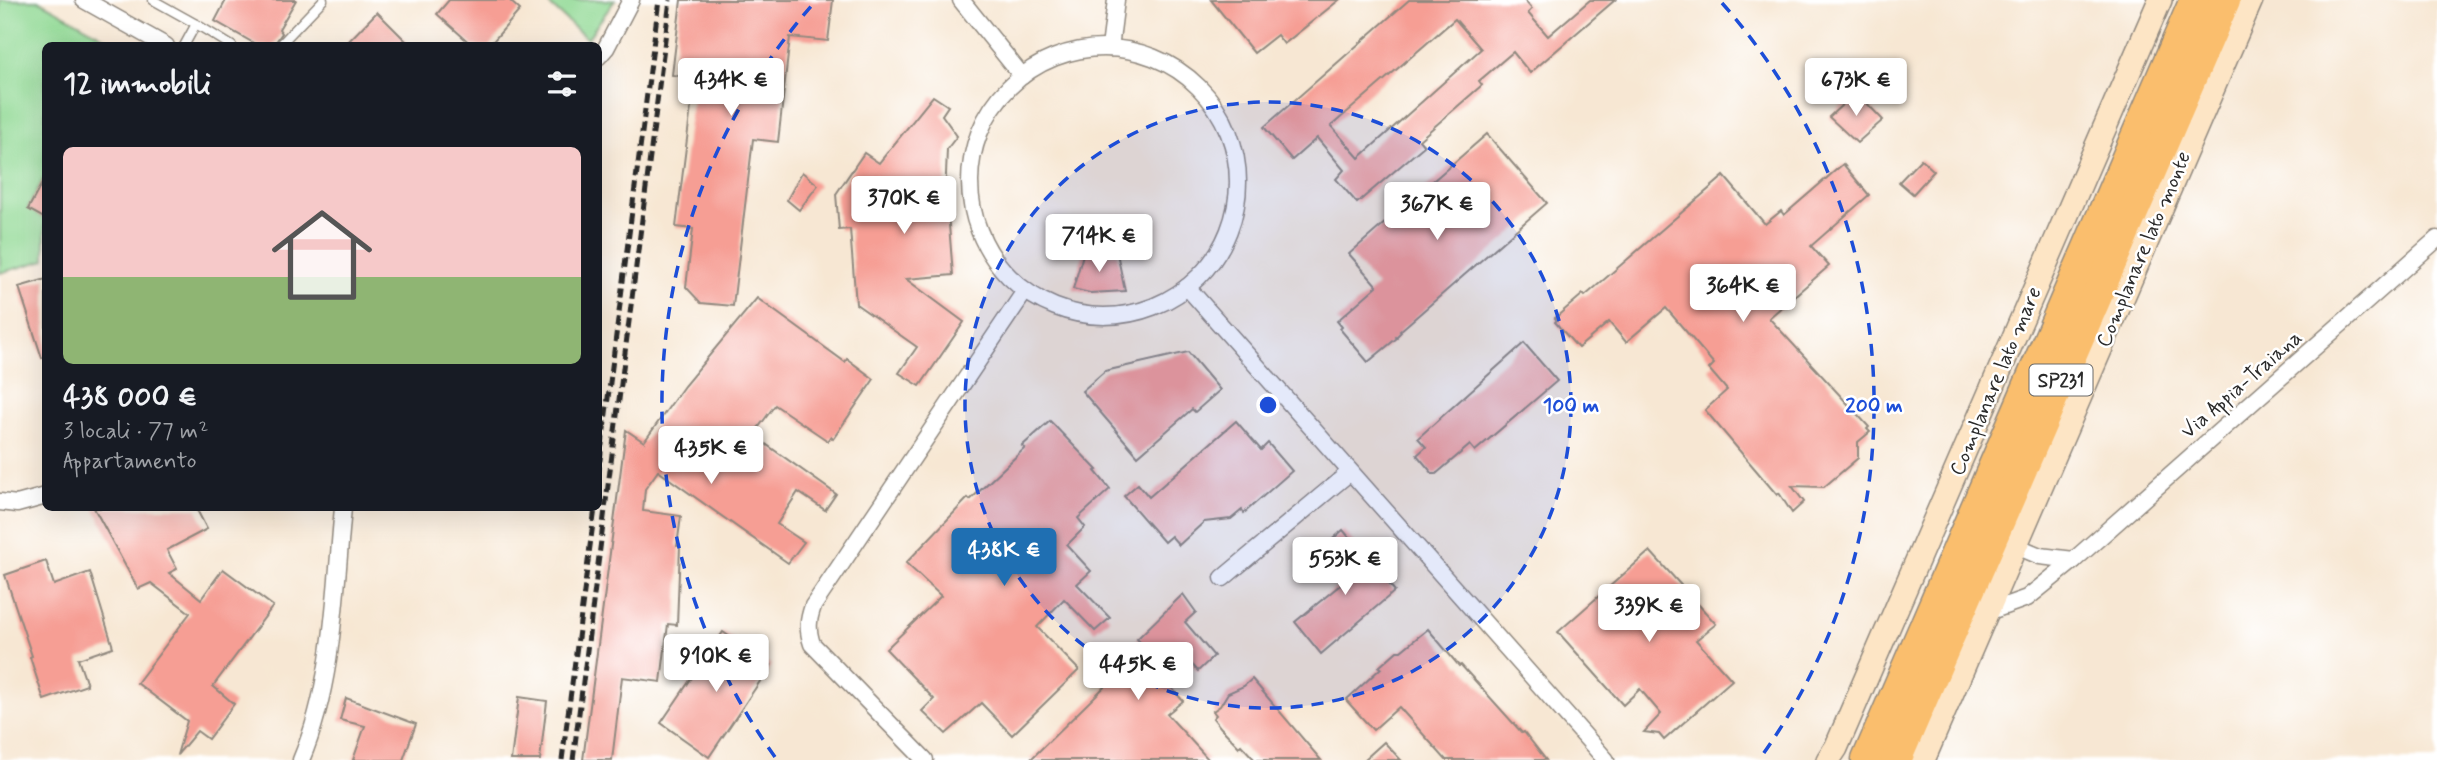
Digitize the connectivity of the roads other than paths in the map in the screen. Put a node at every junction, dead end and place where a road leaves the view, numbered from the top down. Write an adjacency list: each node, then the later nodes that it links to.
1 (84, 0): 12 (street)
2 (153, 0): 11 (lane)
3 (323, 0): 15 (lane)
4 (631, 0): 17 (street)
5 (961, 0): 18 (street)
6 (1116, 0): 16 (street)
7 (2160, 0): 33 (street, Complanare lato mare)
8 (2195, 0): 34 (highway, SP231)
9 (2225, 0): 35 (highway, SP231)
10 (2250, 0): 26 (street, Complanare lato monte)
11 (196, 23): 13 (lane); 14 (lane)
12 (159, 42)
13 (186, 42)
14 (226, 42)
15 (283, 42)
16 (1110, 48): 18 (street); 20 (street)
17 (602, 52)
18 (1022, 76): 21 (street)
19 (2437, 239): 27 (street, Via Appia-Traiana)
20 (1186, 287): 21 (street); 22 (street)
21 (1025, 291): 31 (street)
22 (1350, 472): 28 (street); 32 (street)
23 (42, 497): 24 (street)
24 (0, 502)
25 (343, 511): 30 (street)
26 (2014, 545): 27 (street); 29 (street, Complanare lato monte)
27 (2074, 560): 29 (street, Via Appia-Traiana)
28 (1223, 578)
29 (1985, 613): 36 (street, Complanare lato monte)
30 (301, 760)
31 (925, 760)
32 (1606, 760)
33 (1828, 760)
34 (1867, 760)
35 (1896, 760)
36 (1923, 760)

